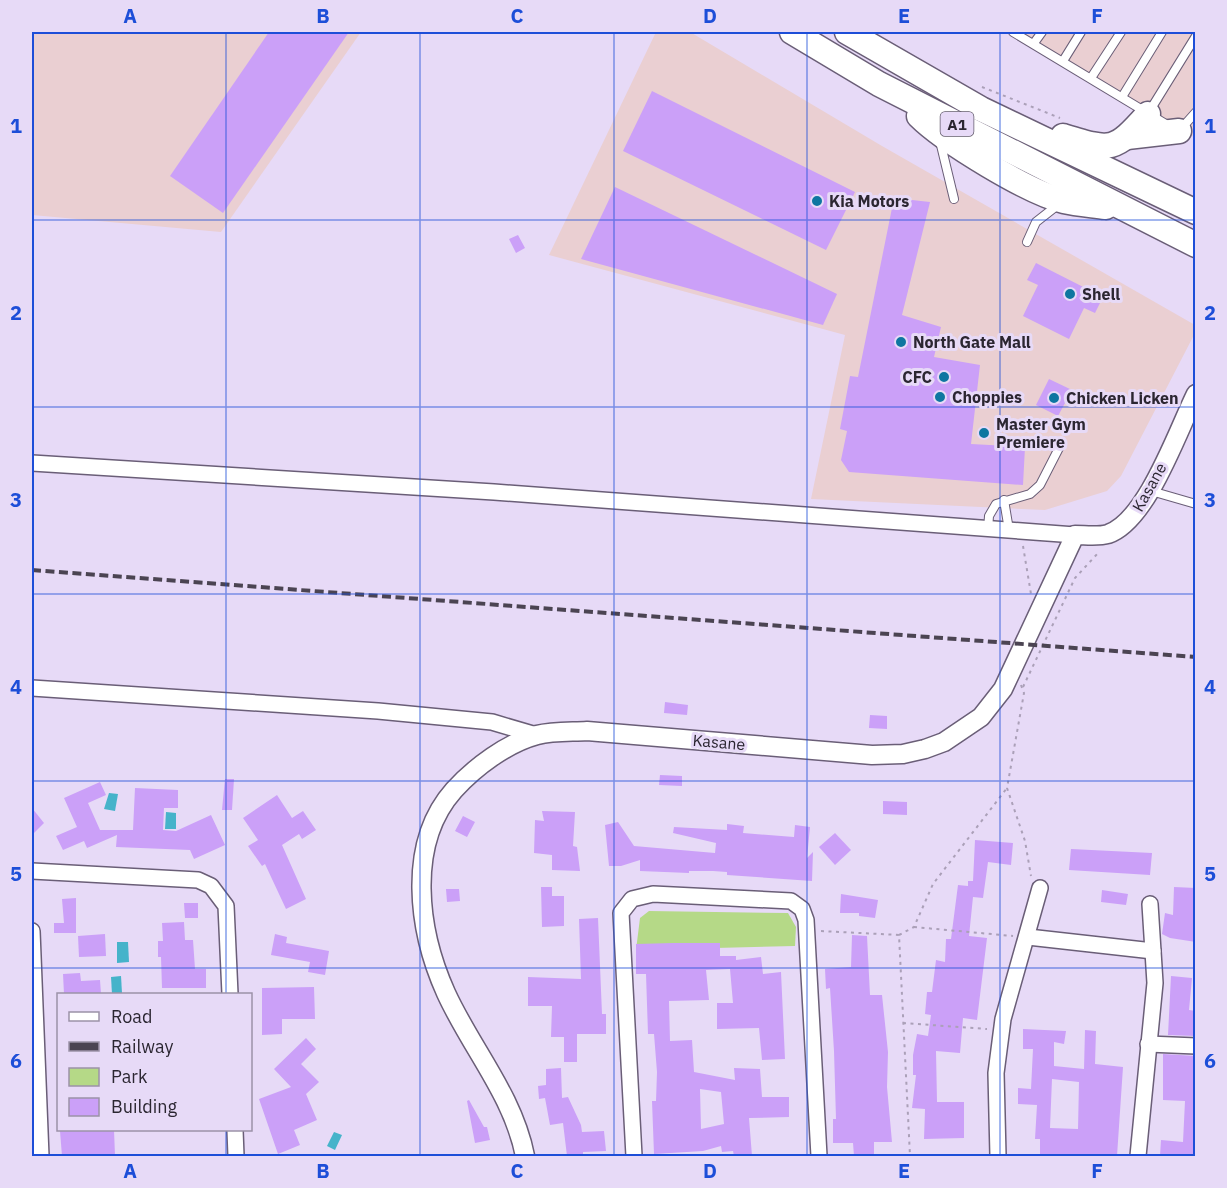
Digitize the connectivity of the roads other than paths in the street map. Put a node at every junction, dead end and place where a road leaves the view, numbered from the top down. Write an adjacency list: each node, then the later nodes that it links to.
1 (792, 32): 12 (highway, A1)
2 (847, 32): 13 (highway, A1)
3 (1013, 32): 9 (lane)
4 (1042, 32): 9 (lane)
5 (1082, 32): 10 (lane)
6 (1121, 32): 11 (lane)
7 (1162, 32): 14 (lane)
8 (1196, 36): 16 (lane)
9 (1034, 43): 10 (lane)
10 (1063, 61): 11 (lane)
11 (1091, 78): 14 (lane)
12 (897, 94): 17 (highway); 22 (highway, A1)
13 (980, 97): 19 (highway); 23 (highway, A1)
14 (1122, 97): 16 (lane)
15 (1196, 112): 18 (lane)
16 (1148, 114): 18 (lane); 19 (highway)
17 (937, 132): 20 (lane); 21 (highway)
18 (1183, 133): 19 (highway)
19 (1127, 137)
20 (954, 199)
21 (1063, 201): 22 (highway); 24 (lane)
22 (1126, 210): 25 (highway, A1)
23 (1196, 212)
24 (1027, 242)
25 (1188, 242): 26 (highway)
26 (1196, 261)
27 (1196, 394): 30 (street, Kasane)
28 (1059, 448): 31 (lane)
29 (32, 463): 33 (street)
30 (1150, 491): 32 (lane); 35 (street, Kasane)
31 (1004, 500): 33 (lane); 34 (lane)
32 (1196, 504)
33 (988, 529): 34 (street)
34 (1015, 531): 35 (street)
35 (1075, 535): 37 (street, Kasane)
36 (32, 688): 37 (street)
37 (536, 735): 50 (street, Kasane)
38 (32, 871): 44 (street)
39 (1040, 888): 42 (street)
40 (1149, 904): 43 (street)
41 (32, 931): 48 (street)
42 (1028, 937): 43 (street); 53 (street)
43 (1153, 951): 45 (street)
44 (230, 993)
45 (1148, 1044): 46 (street); 54 (street)
46 (1196, 1046)
47 (234, 1131): 49 (street)
48 (41, 1156)
49 (236, 1156)
50 (525, 1156)
51 (633, 1156): 52 (street)
52 (819, 1156)
53 (998, 1156)
54 (1138, 1156)

